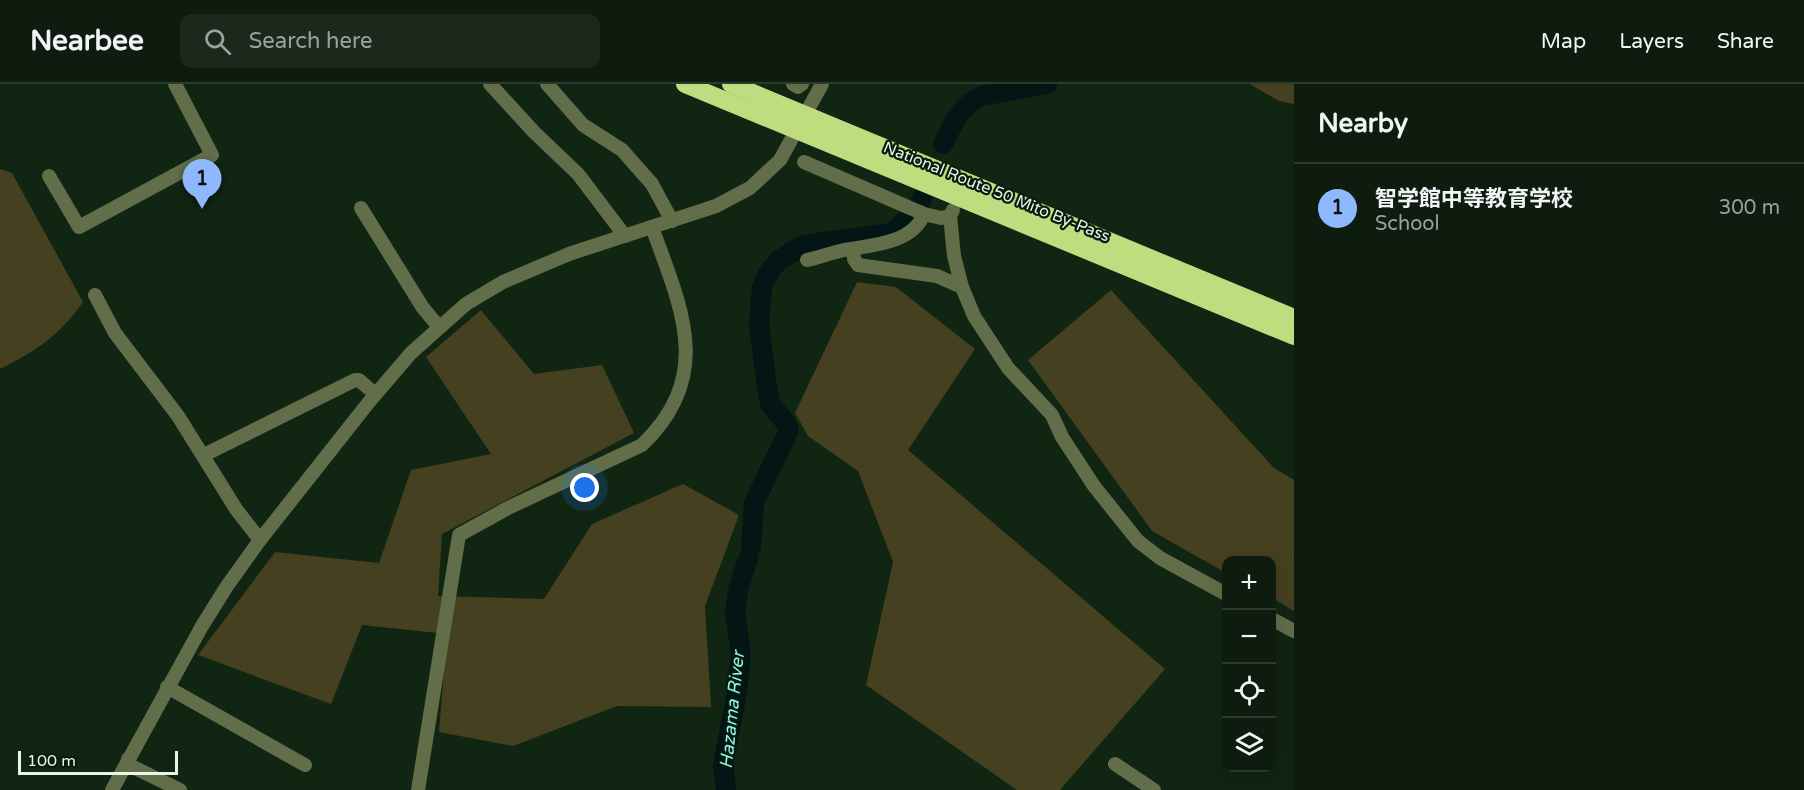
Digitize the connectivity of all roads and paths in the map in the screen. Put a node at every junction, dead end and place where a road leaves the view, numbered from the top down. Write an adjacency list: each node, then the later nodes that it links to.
1 (175, 84): 12 (street)
2 (490, 84): 19 (street)
3 (547, 84): 17 (street)
4 (685, 84): 10 (highway, National Route 50 Mito By-Pass)
5 (731, 84): 9 (highway, National Route 50 Mito By-Pass)
6 (793, 84): 7 (street)
7 (802, 84)
8 (822, 84): 9 (street)
9 (806, 114): 10 (street); 24 (highway, National Route 50 Mito By-Pass)
10 (797, 131): 13 (highway, National Route 50 Mito By-Pass); 17 (street)
11 (804, 162): 15 (street)
12 (49, 176)
13 (959, 197): 16 (street); 26 (highway, National Route 50 Mito By-Pass)
14 (362, 208): 25 (street)
15 (924, 214): 16 (street); 20 (street)
16 (950, 216): 22 (street)
17 (672, 221): 18 (street)
18 (652, 227): 19 (street); 39 (street)
19 (625, 236): 25 (street)
20 (852, 249): 21 (street); 22 (street)
21 (807, 260)
22 (962, 287): 30 (street)
23 (95, 295): 28 (street)
24 (1294, 318)
25 (439, 327): 27 (street)
26 (1294, 336)
27 (375, 394): 28 (street); 29 (street)
28 (204, 455): 29 (street)
29 (260, 540): 33 (street)
30 (1222, 591)
31 (1276, 621): 32 (street)
32 (1294, 631)
33 (167, 687): 34 (street); 36 (street)
34 (128, 759): 37 (street); 38 (street)
35 (1115, 764): 40 (street)
36 (306, 765)
37 (112, 790)
38 (180, 790)
39 (418, 790)
40 (1154, 790)

